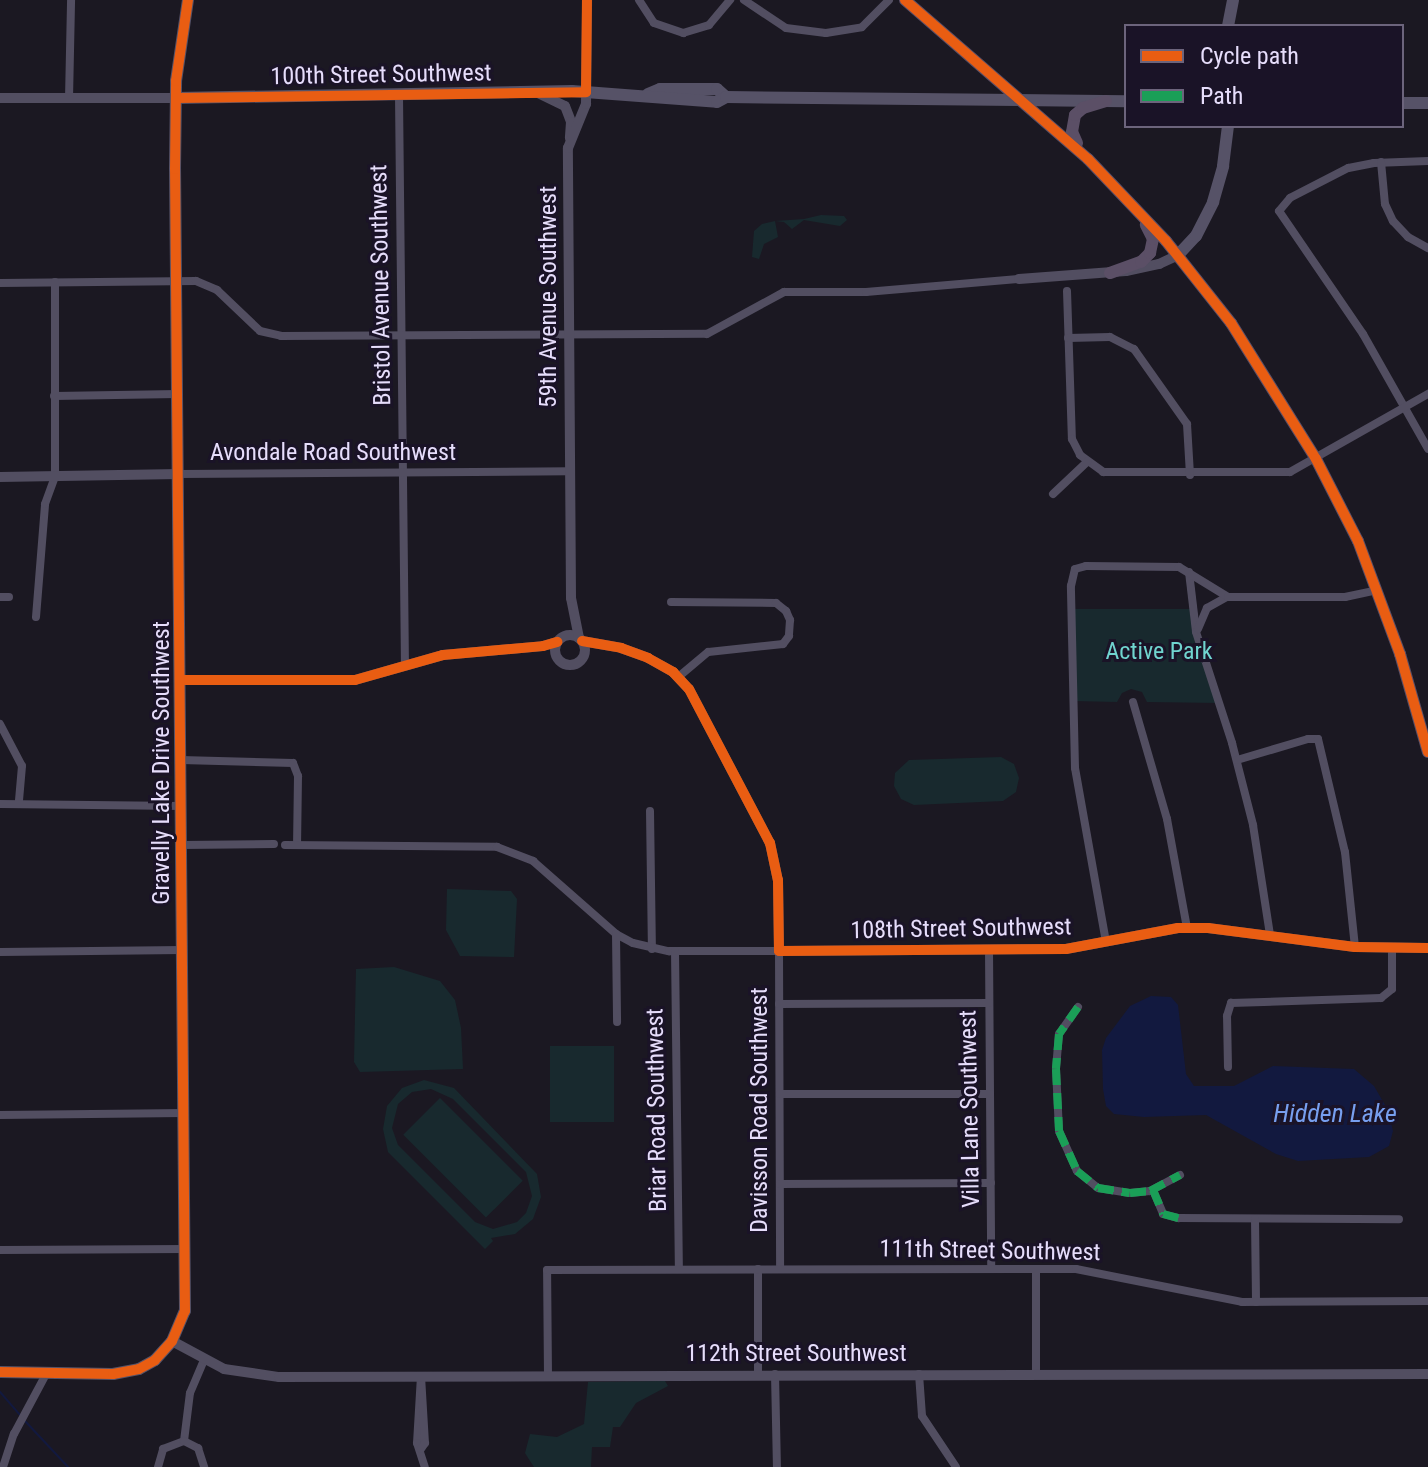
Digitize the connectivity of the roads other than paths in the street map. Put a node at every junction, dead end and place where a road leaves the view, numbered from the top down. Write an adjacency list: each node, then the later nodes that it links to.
1 (71, 0): 16 (street)
2 (188, 0): 15 (main road, Gravelly Lake Drive Southwest)
3 (587, 0): 12 (street, 59th Avenue Southwest)
4 (639, 0): 5 (street)
5 (730, 0)
6 (744, 0): 7 (street)
7 (889, 0)
8 (905, 0): 17 (main road)
9 (1233, 0): 10 (main road)
10 (1228, 24)
11 (536, 92): 12 (main road, 100th Street Southwest); 13 (main road, 100th Street Southwest); 23 (street)
12 (586, 92): 17 (main road, 100th Street Southwest); 23 (street, 59th Avenue Southwest)
13 (399, 96): 15 (main road, 100th Street Southwest); 37 (street, Bristol Avenue Southwest)
14 (0, 98): 16 (street, 100th Street Southwest)
15 (176, 98): 16 (street, 100th Street Southwest); 32 (main road, Gravelly Lake Drive Southwest)
16 (69, 99)
17 (1025, 100): 18 (main road, 100th Street Southwest); 24 (main road)
18 (1106, 101): 19 (main road, 100th Street Southwest); 24 (main road)
19 (1124, 101)
20 (1404, 103): 21 (main road)
21 (1428, 103)
22 (1228, 128): 29 (main road)
23 (568, 148): 36 (street, 59th Avenue Southwest)
24 (1088, 159): 27 (main road)
25 (1428, 161): 26 (street)
26 (1381, 162): 28 (street); 42 (street)
27 (1139, 211): 29 (main road); 30 (main road)
28 (1428, 248)
29 (1178, 255): 30 (street); 44 (main road)
30 (1110, 273): 31 (street)
31 (1019, 279): 36 (street)
32 (177, 280): 33 (street); 37 (street); 39 (main road, Gravelly Lake Drive Southwest)
33 (55, 282): 34 (street); 41 (street)
34 (0, 283)
35 (1067, 291): 38 (street)
36 (569, 335): 37 (street); 46 (street, 59th Avenue Southwest)
37 (403, 336): 47 (street, Bristol Avenue Southwest)
38 (1068, 338): 45 (street); 49 (street)
39 (178, 394): 41 (street); 48 (main road, Gravelly Lake Drive Southwest)
40 (1428, 394): 42 (street)
41 (54, 396): 50 (street)
42 (1405, 408): 43 (street); 44 (street)
43 (1428, 449)
44 (1316, 459): 49 (street); 54 (main road)
45 (1087, 462): 49 (street); 52 (street)
46 (569, 471): 47 (street, Avondale Road Southwest); 56 (street, 59th Avenue Southwest)
47 (403, 473): 48 (street, Avondale Road Southwest); 66 (street, Bristol Avenue Southwest)
48 (179, 474): 50 (street, Avondale Road Southwest); 68 (main road, Gravelly Lake Drive Southwest)
49 (1190, 475)
50 (55, 476): 51 (street, Avondale Road Southwest); 58 (street)
51 (0, 477)
52 (1053, 494)
53 (1189, 572): 55 (street); 61 (street); 85 (street)
54 (1377, 590): 55 (street); 71 (main road)
55 (1228, 597): 61 (street)
56 (571, 598): 59 (street, 59th Avenue Southwest); 60 (street, 59th Avenue Southwest)
57 (671, 602): 67 (street)
58 (36, 617)
59 (560, 639): 60 (street); 62 (street); 64 (street)
60 (580, 640): 63 (street); 65 (street)
61 (1199, 643): 73 (street)
62 (503, 650): 64 (street); 66 (street)
63 (637, 653): 65 (street); 67 (street)
64 (556, 658): 65 (street)
65 (582, 659)
66 (405, 665): 68 (street)
67 (678, 677): 93 (street)
68 (182, 680): 72 (main road, Gravelly Lake Drive Southwest)
69 (1133, 702): 82 (street)
70 (0, 724): 75 (street)
71 (1428, 752)
72 (181, 760): 76 (main road, Gravelly Lake Drive Southwest); 79 (street)
73 (1237, 760): 84 (street); 86 (street)
74 (0, 804): 75 (street)
75 (19, 804): 76 (street)
76 (182, 806): 80 (main road, Gravelly Lake Drive Southwest)
77 (650, 811): 89 (street)
78 (274, 844): 80 (street)
79 (297, 844): 81 (street); 83 (street)
80 (182, 845): 91 (main road, Gravelly Lake Drive Southwest)
81 (285, 845)
82 (1187, 928): 84 (street, 108th Street Southwest); 85 (street, 108th Street Southwest)
83 (616, 934): 89 (street); 98 (street)
84 (1270, 935): 86 (street, 108th Street Southwest)
85 (1106, 942): 90 (street, 108th Street Southwest)
86 (1355, 947): 87 (street, 108th Street Southwest)
87 (1392, 947): 88 (street, 108th Street Southwest); 99 (street)
88 (1428, 948)
89 (652, 949): 92 (street)
90 (989, 949): 93 (street, 108th Street Southwest); 95 (street, Villa Lane Southwest)
91 (183, 950): 94 (street); 102 (main road, Gravelly Lake Drive Southwest)
92 (675, 951): 93 (street); 112 (street, Briar Road Southwest)
93 (779, 951): 96 (street, Davisson Road Southwest)
94 (0, 952)
95 (989, 1003): 96 (street); 101 (street, Villa Lane Southwest)
96 (779, 1004): 100 (street, Davisson Road Southwest)
97 (1078, 1007): 107 (street)
98 (617, 1022)
99 (1228, 1067)
100 (780, 1094): 101 (street); 106 (street, Davisson Road Southwest)
101 (990, 1094): 105 (street, Villa Lane Southwest)
102 (184, 1113): 103 (street); 110 (main road, Gravelly Lake Drive Southwest)
103 (0, 1115)
104 (1180, 1175): 107 (street)
105 (991, 1183): 106 (street); 115 (street, Villa Lane Southwest)
106 (780, 1184): 113 (street, Davisson Road Southwest)
107 (1153, 1190): 108 (street)
108 (1255, 1219): 109 (street); 118 (street)
109 (1399, 1219)
110 (186, 1249): 111 (street); 119 (main road, Gravelly Lake Drive Southwest)
111 (0, 1250)
112 (679, 1268): 114 (street, 111th Street Southwest); 129 (street, 111th Street Southwest)
113 (780, 1268): 114 (street, 111th Street Southwest); 115 (street, 111th Street Southwest)
114 (758, 1269): 123 (street)
115 (991, 1269): 116 (street, 111th Street Southwest)
116 (1036, 1269): 118 (street, 111th Street Southwest); 126 (street)
117 (1428, 1301): 118 (street, 111th Street Southwest)
118 (1256, 1302)
119 (172, 1341): 120 (street, 112th Street Southwest); 122 (main road)
120 (204, 1360): 128 (street, 112th Street Southwest); 130 (street)
121 (0, 1372): 122 (main road)
122 (46, 1374): 131 (street)
123 (758, 1374): 124 (street, 112th Street Southwest); 129 (street, 112th Street Southwest)
124 (775, 1374): 125 (street, 112th Street Southwest); 135 (street)
125 (919, 1374): 126 (street, 112th Street Southwest); 136 (street)
126 (1036, 1374): 127 (street, 112th Street Southwest)
127 (1428, 1374)
128 (421, 1376): 129 (street, 112th Street Southwest); 134 (street)
129 (548, 1376)
130 (184, 1441): 132 (street); 133 (street)
131 (3, 1467)
132 (158, 1467)
133 (204, 1467)
134 (425, 1467)
135 (777, 1467)
136 (955, 1467)

